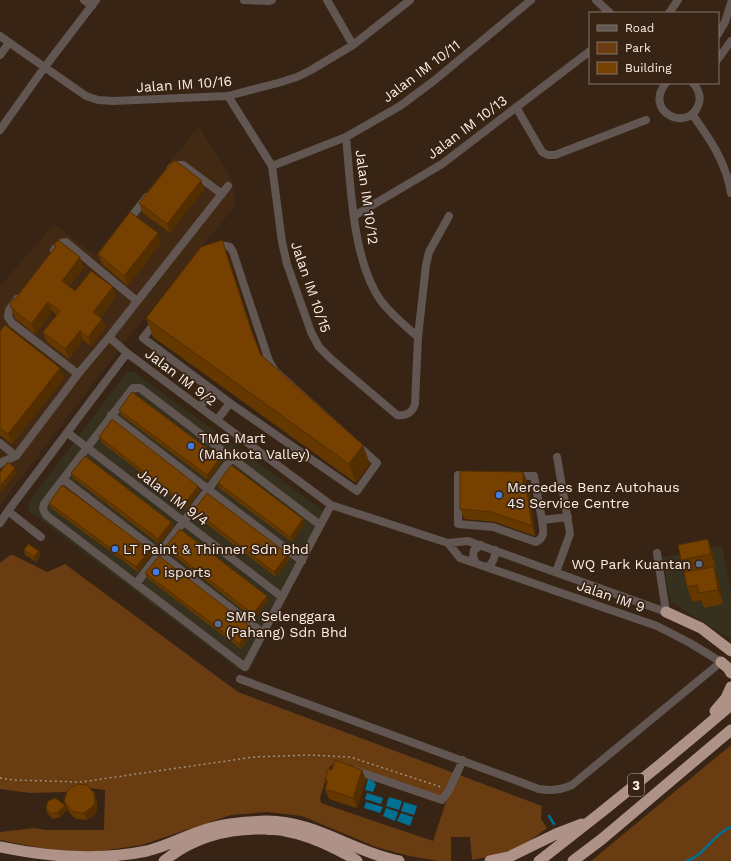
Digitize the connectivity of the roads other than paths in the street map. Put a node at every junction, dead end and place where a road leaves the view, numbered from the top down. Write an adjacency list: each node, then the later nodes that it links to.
1 (84, 0): 9 (street)
2 (244, 0): 3 (street)
3 (272, 0)
4 (327, 0): 17 (street)
5 (410, 0): 17 (street, Jalan IM 10/16)
6 (531, 0): 29 (street, Jalan IM 10/11)
7 (596, 0): 11 (street)
8 (677, 0): 12 (street)
9 (94, 3): 21 (street)
10 (731, 3): 13 (street)
11 (609, 12)
12 (670, 12)
13 (719, 32)
14 (0, 36): 16 (street, Jalan IM 10/16)
15 (731, 40): 20 (street)
16 (9, 43): 19 (street); 21 (street, Jalan IM 10/16)
17 (353, 45): 24 (street, Jalan IM 10/16)
18 (589, 52): 25 (street, Jalan IM 10/13)
19 (0, 55)
20 (719, 58)
21 (44, 68): 24 (street, Jalan IM 10/16); 28 (street)
22 (665, 84): 26 (street)
23 (697, 85): 26 (street)
24 (228, 96): 30 (street, Jalan IM 10/15)
25 (516, 107): 27 (street); 36 (street, Jalan IM 10/13)
26 (692, 114): 33 (street)
27 (646, 120)
28 (0, 130)
29 (346, 137): 30 (street, Jalan IM 10/11); 36 (street, Jalan IM 10/12)
30 (272, 166): 43 (street, Jalan IM 10/15)
31 (164, 175): 35 (street)
32 (228, 186): 35 (street)
33 (731, 190)
34 (150, 193): 38 (street)
35 (222, 194): 41 (street)
36 (354, 216): 43 (street, Jalan IM 10/12)
37 (449, 216): 43 (street, Jalan IM 10/15)
38 (122, 228)
39 (50, 256): 41 (street)
40 (22, 293): 45 (street)
41 (137, 301): 42 (street)
42 (109, 337): 44 (street); 45 (street)
43 (418, 337)
44 (127, 353): 48 (street, Jalan IM 9/2); 51 (street, Jalan IM 9/2)
45 (78, 374): 54 (street)
46 (213, 390): 47 (street); 47 (street); 48 (street)
47 (230, 402): 50 (street)
48 (200, 407): 50 (street, Jalan IM 9/2)
49 (111, 415): 53 (street); 56 (street); 61 (street)
50 (217, 420): 62 (street, Jalan IM 9/2)
51 (68, 433): 53 (street, Jalan IM 9/4); 63 (street, Jalan IM 9/2)
52 (0, 444): 54 (street)
53 (86, 448): 60 (street); 66 (street, Jalan IM 9/4)
54 (16, 456): 57 (street)
55 (557, 457): 64 (street)
56 (232, 458): 61 (street); 68 (street)
57 (0, 464)
58 (481, 475): 65 (street)
59 (504, 476): 65 (street)
60 (63, 479): 73 (street); 79 (street)
61 (208, 489): 66 (street); 75 (street)
62 (331, 505): 68 (street); 70 (street, Jalan IM 9)
63 (8, 511): 67 (street, Jalan IM 9/2); 69 (street)
64 (568, 517): 65 (street); 78 (street)
65 (542, 520)
66 (183, 521): 73 (street); 80 (street, Jalan IM 9/4)
67 (0, 524)
68 (320, 524): 75 (street)
69 (41, 537)
70 (448, 543): 71 (street, Jalan IM 9); 76 (street, Jalan IM 9)
71 (480, 545): 72 (street, Jalan IM 9); 76 (street)
72 (495, 550): 77 (street); 78 (street, Jalan IM 9)
73 (160, 553): 79 (street); 82 (street)
74 (657, 553): 81 (street)
75 (302, 561): 80 (street)
76 (476, 563): 77 (street, Jalan IM 9)
77 (488, 567): 84 (street, Jalan IM 9)
78 (556, 572): 81 (street, Jalan IM 9)
79 (136, 584): 82 (street)
80 (282, 597): 82 (street)
81 (666, 612): 83 (highway)
82 (263, 633)
83 (731, 651)
84 (721, 662): 85 (highway); 91 (street)
85 (731, 673)
86 (240, 679): 91 (street)
87 (731, 687): 90 (highway)
88 (731, 705): 90 (highway, 3)
89 (731, 730): 94 (highway, 3)
90 (679, 750): 93 (highway, 3)
91 (462, 760): 92 (street)
92 (343, 766)
93 (594, 819): 99 (highway); 100 (highway, 3)
94 (602, 839): 101 (highway, 3); 102 (highway)
95 (0, 847): 98 (highway)
96 (164, 861): 97 (highway)
97 (357, 861)
98 (399, 861)
99 (490, 861)
100 (539, 861)
101 (573, 861)
102 (583, 861)

